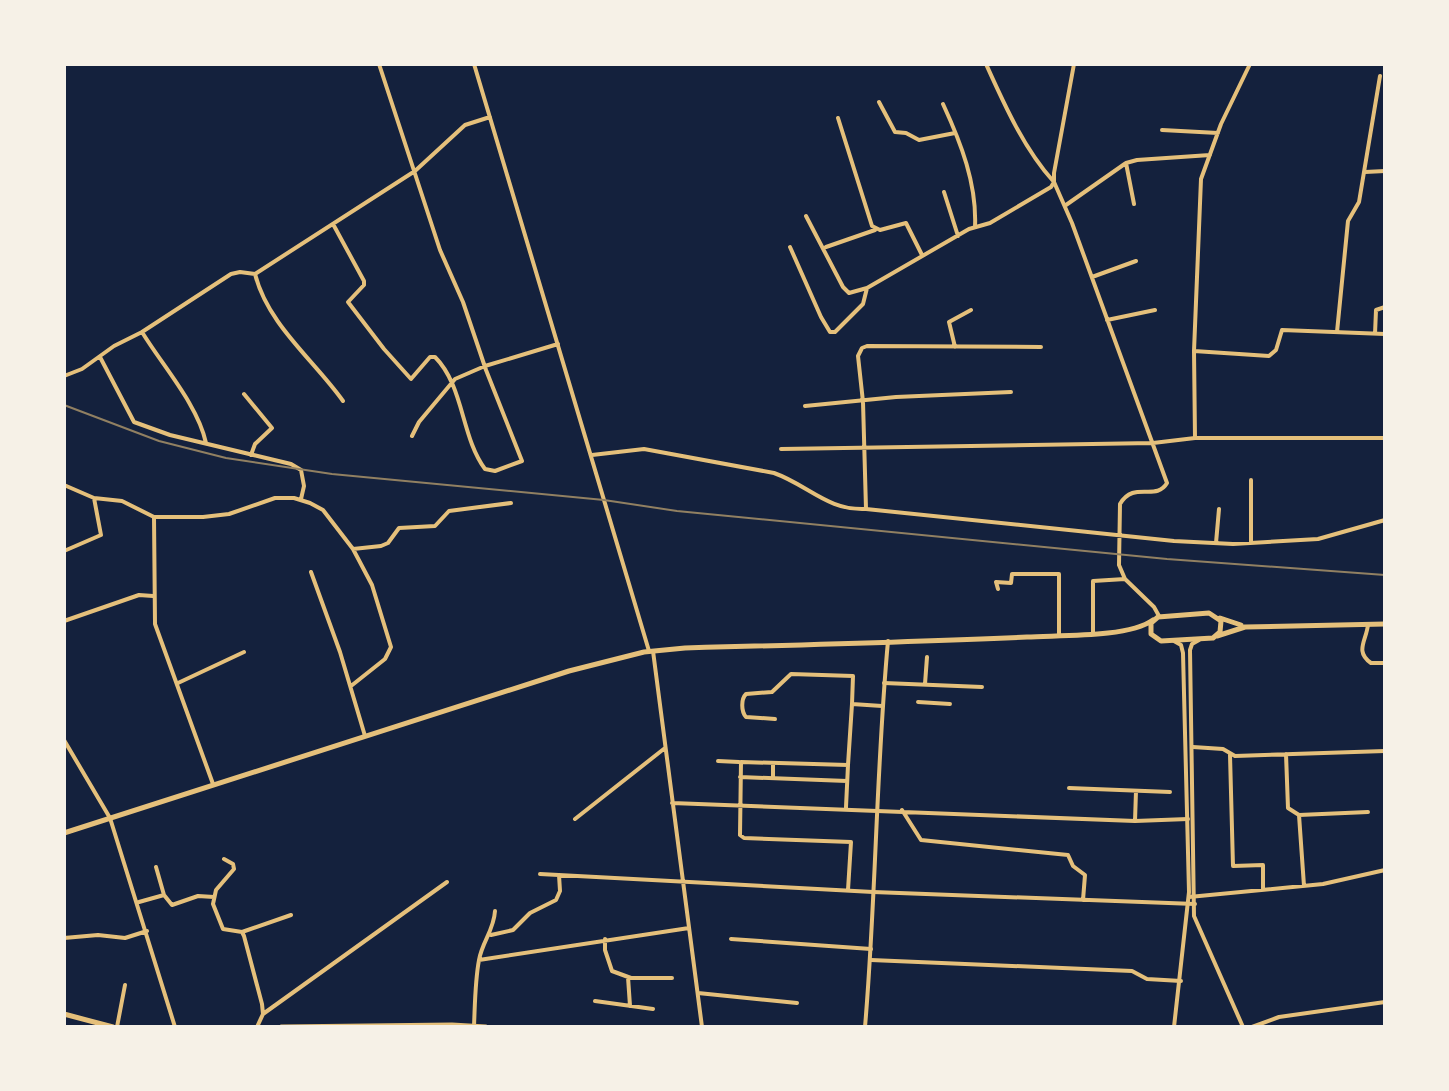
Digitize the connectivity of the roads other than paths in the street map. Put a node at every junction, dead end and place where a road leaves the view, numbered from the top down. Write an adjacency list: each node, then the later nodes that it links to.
1 (379, 64): 16 (street)
2 (474, 64): 9 (street)
3 (986, 64): 19 (street)
4 (1074, 64): 19 (street)
5 (1250, 64): 13 (street)
6 (1380, 76): 18 (street)
7 (879, 102): 12 (street)
8 (943, 104): 12 (street)
9 (490, 117): 16 (street); 43 (street)
10 (838, 118): 26 (street)
11 (1162, 130): 13 (street)
12 (955, 133): 25 (street)
13 (1218, 133): 14 (street)
14 (1210, 155): 15 (street); 46 (street)
15 (1126, 163): 21 (street); 22 (street)
16 (415, 171): 24 (street); 48 (street)
17 (1385, 171): 18 (street)
18 (1365, 172): 40 (street)
19 (1056, 184): 22 (street); 25 (street)
20 (944, 192): 27 (street)
21 (1134, 204)
22 (1065, 205): 33 (street)
23 (806, 216): 34 (street)
24 (333, 224): 32 (street); 50 (street)
25 (975, 227): 27 (street)
26 (875, 230): 29 (street); 30 (street)
27 (958, 236): 30 (street)
28 (790, 247): 34 (street)
29 (826, 247)
30 (922, 256): 34 (street)
31 (1136, 261): 33 (street)
32 (255, 274): 39 (street); 53 (street)
33 (1092, 277): 38 (street)
34 (867, 288)
35 (1385, 307): 41 (street)
36 (971, 310): 44 (street)
37 (1155, 310): 38 (street)
38 (1107, 320): 60 (street)
39 (142, 332): 47 (street); 59 (street)
40 (1337, 332): 41 (street); 46 (street)
41 (1375, 334): 42 (street)
42 (1385, 334)
43 (558, 344): 48 (street); 64 (street)
44 (955, 347): 45 (street); 54 (street)
45 (1041, 347)
46 (1194, 351): 57 (street)
47 (100, 357): 49 (street); 59 (street)
48 (485, 366): 50 (street); 50 (street)
49 (64, 376)
50 (452, 383): 56 (street)
51 (1011, 392): 54 (street)
52 (244, 394): 63 (street)
53 (343, 401)
54 (863, 402): 55 (street); 61 (street)
55 (805, 406)
56 (412, 436)
57 (1195, 438): 58 (street); 60 (street)
58 (1385, 438)
59 (206, 443): 63 (street)
60 (1153, 443): 61 (street); 74 (street)
61 (863, 447): 62 (street); 70 (street)
62 (781, 449)
63 (251, 455): 68 (street)
64 (592, 455): 70 (street); 97 (street)
65 (1251, 480): 76 (street)
66 (64, 485): 67 (street)
67 (94, 498): 72 (street); 78 (street)
68 (301, 499): 72 (street); 77 (street)
69 (511, 503): 77 (street)
70 (866, 509): 74 (street)
71 (1219, 509): 75 (street)
72 (154, 517): 82 (street)
73 (1385, 520): 76 (street)
74 (1122, 535): 75 (street); 80 (street)
75 (1216, 543): 76 (street)
76 (1251, 543)
77 (353, 549): 104 (street)
78 (64, 551)
79 (311, 572): 104 (street)
80 (1125, 579): 84 (street); 90 (street)
81 (998, 589): 91 (street)
82 (153, 596): 85 (street); 102 (street)
83 (1219, 617): 84 (main road); 88 (main road); 92 (main road)
84 (1156, 618): 89 (main road); 93 (main road)
85 (64, 621)
86 (1368, 624): 87 (main road); 88 (main road); 100 (street)
87 (1385, 624)
88 (1250, 626): 92 (main road)
89 (1125, 631): 90 (main road); 93 (main road)
90 (1093, 633): 91 (main road)
91 (1059, 635): 95 (main road)
92 (1217, 636): 94 (main road)
93 (1155, 639): 96 (main road)
94 (1199, 640): 96 (main road); 113 (street)
95 (888, 641): 97 (main road); 101 (street)
96 (1172, 641): 138 (street)
97 (651, 651): 111 (main road); 114 (street)
98 (244, 652): 102 (street)
99 (927, 657): 103 (street)
100 (1385, 663)
101 (884, 683): 103 (street); 109 (street)
102 (177, 684): 125 (street)
103 (925, 684): 105 (street)
104 (351, 686): 111 (street)
105 (982, 687)
106 (918, 702): 108 (street)
107 (852, 704): 109 (street); 110 (street); 121 (street)
108 (950, 704)
109 (882, 706): 132 (street)
110 (775, 719)
111 (365, 736): 125 (main road)
112 (64, 740): 136 (street)
113 (1193, 747): 116 (street); 153 (street)
114 (665, 748): 129 (street); 137 (street)
115 (1385, 751): 117 (street)
116 (1230, 753): 117 (street); 150 (street)
117 (1286, 754): 135 (street)
118 (718, 761): 119 (street)
119 (741, 762): 120 (street); 122 (street)
120 (773, 763): 121 (street); 123 (street)
121 (848, 765): 124 (street)
122 (740, 777): 123 (street); 130 (street)
123 (773, 778): 124 (street)
124 (847, 781): 131 (street)
125 (213, 784): 136 (main road)
126 (1069, 788): 127 (street)
127 (1136, 791): 128 (street); 139 (street)
128 (1170, 792)
129 (672, 803): 130 (street); 146 (street)
130 (739, 804): 131 (street); 149 (street)
131 (846, 808): 132 (street)
132 (875, 809): 133 (street); 151 (street)
133 (901, 810): 139 (street); 156 (street)
134 (1368, 812): 135 (street)
135 (1299, 815): 148 (street)
136 (110, 818): 140 (main road); 157 (street)
137 (575, 819)
138 (1188, 819): 139 (street); 155 (street)
139 (1135, 821)
140 (64, 833)
141 (224, 859): 154 (street)
142 (156, 867): 152 (street)
143 (1385, 870): 148 (street)
144 (540, 874): 145 (street)
145 (559, 875): 146 (street); 167 (street)
146 (683, 881): 149 (street); 164 (street)
147 (447, 882): 185 (street)
148 (1304, 886): 150 (street)
149 (848, 890): 151 (street)
150 (1263, 890): 153 (street)
151 (873, 892): 156 (street); 171 (street)
152 (164, 895): 154 (street); 157 (street)
153 (1195, 896): 155 (street); 159 (street)
154 (214, 897): 166 (street)
155 (1189, 897): 158 (street)
156 (1083, 900): 158 (street)
157 (138, 902): 165 (street)
158 (1188, 904): 159 (street); 163 (street)
159 (1195, 904): 162 (street)
160 (495, 911): 167 (street)
161 (291, 915): 166 (street)
162 (1196, 922): 163 (street); 195 (street)
163 (1186, 926): 176 (street)
164 (689, 928): 169 (street); 178 (street)
165 (147, 931): 168 (street); 188 (street)
166 (242, 932): 185 (street)
167 (490, 935): 172 (street)
168 (64, 938)
169 (605, 939): 172 (street); 174 (street)
170 (731, 939): 171 (street)
171 (871, 949): 173 (street)
172 (479, 960): 186 (street)
173 (871, 960): 176 (street); 193 (street)
174 (628, 977): 175 (street); 182 (street)
175 (672, 978)
176 (1181, 981): 194 (street)
177 (125, 985): 187 (street)
178 (698, 993): 181 (street); 192 (street)
179 (595, 1001): 182 (street)
180 (1385, 1002): 196 (street)
181 (797, 1003)
182 (630, 1006): 183 (street)
183 (653, 1009)
184 (64, 1014): 187 (main road)
185 (263, 1014): 189 (street)
186 (474, 1026): 190 (main road); 191 (main road)
187 (115, 1027)
188 (175, 1027)
189 (257, 1027)
190 (281, 1027)
191 (486, 1027)
192 (702, 1027)
193 (865, 1027)
194 (1174, 1027)
195 (1243, 1027)
196 (1252, 1027)

